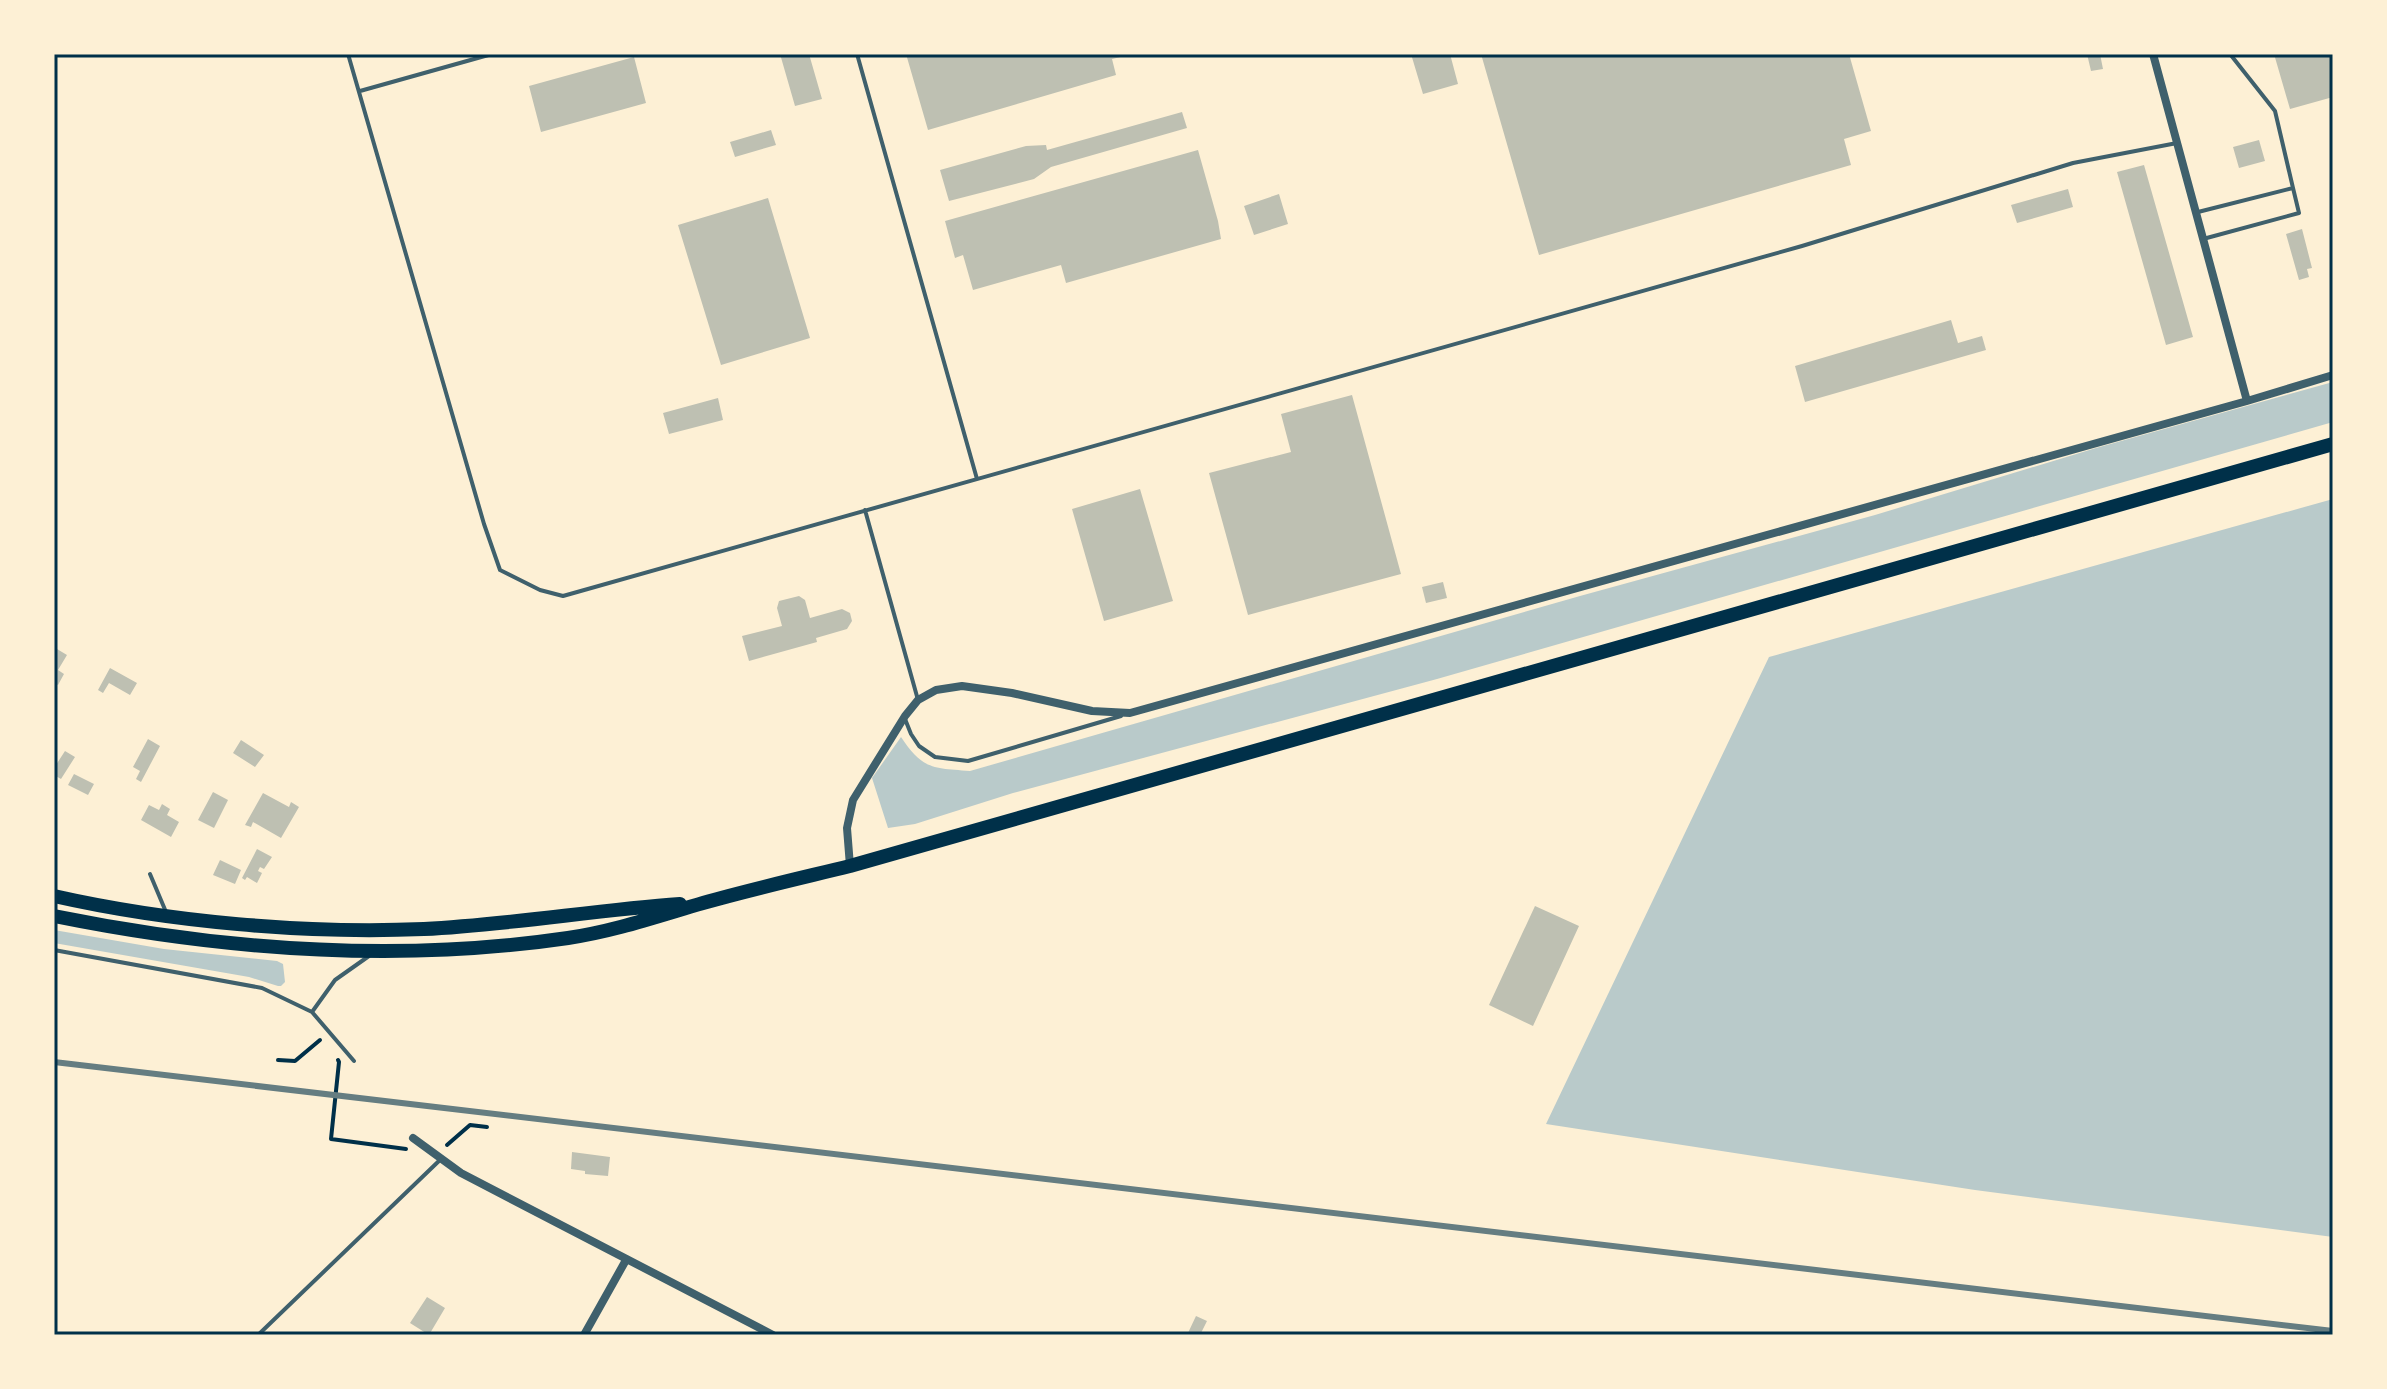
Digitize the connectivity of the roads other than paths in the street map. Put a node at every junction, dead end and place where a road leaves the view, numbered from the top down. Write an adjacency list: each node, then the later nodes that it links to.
1 (348, 54): 6 (lane)
2 (492, 54): 6 (lane)
3 (857, 54): 14 (lane)
4 (2153, 54): 7 (street)
5 (2230, 54): 8 (lane)
6 (360, 91): 15 (lane)
7 (2177, 143): 9 (street); 14 (lane)
8 (2293, 188): 9 (lane); 10 (lane)
9 (2196, 212): 10 (street)
10 (2203, 239): 12 (street)
11 (2333, 375): 12 (street)
12 (2247, 401): 17 (street)
13 (2333, 444): 19 (main road)
14 (977, 479): 15 (lane)
15 (865, 510): 16 (lane)
16 (918, 700): 17 (street); 18 (street)
17 (1130, 713): 18 (lane)
18 (905, 716): 19 (street)
19 (850, 866): 22 (main road)
20 (150, 874): 23 (lane)
21 (54, 896): 23 (main road)
22 (704, 902): 23 (main road); 27 (main road)
23 (167, 915): 25 (lane)
24 (54, 916): 25 (main road)
25 (163, 936): 27 (main road)
26 (54, 950): 28 (lane)
27 (378, 950): 28 (lane)
28 (312, 1012): 29 (lane)
29 (354, 1061)
30 (413, 1138): 31 (street)
31 (438, 1156): 32 (street); 33 (lane)
32 (626, 1260): 34 (street); 35 (street)
33 (258, 1335)
34 (584, 1335)
35 (773, 1335)

